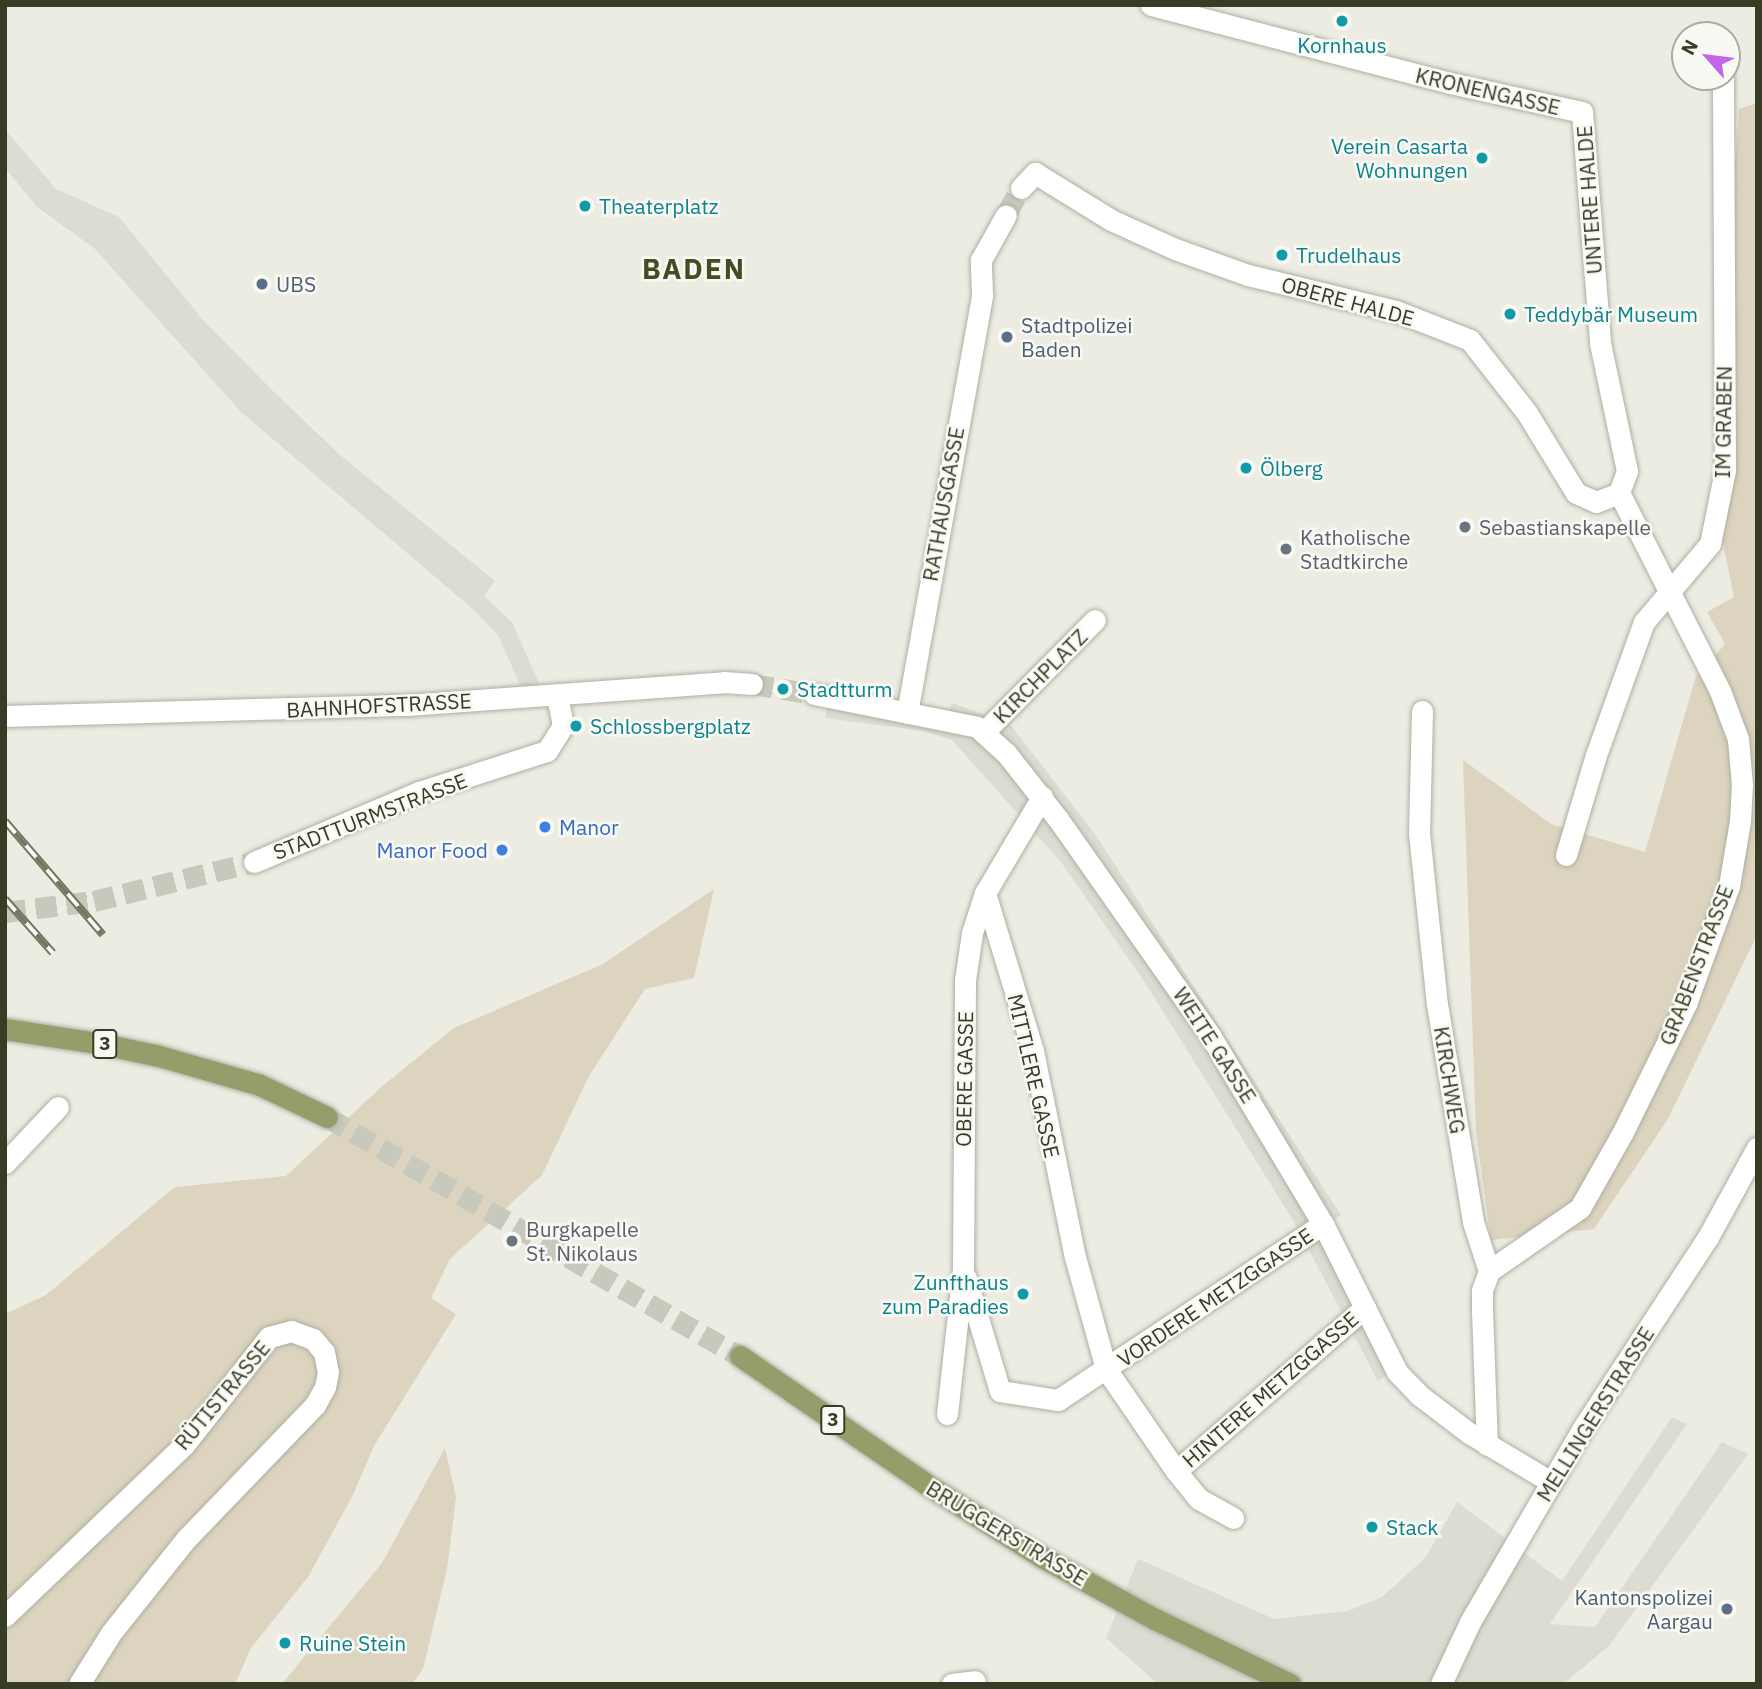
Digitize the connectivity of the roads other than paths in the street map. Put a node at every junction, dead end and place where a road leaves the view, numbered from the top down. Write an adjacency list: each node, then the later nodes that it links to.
1 (1151, 5): 3 (street, KRONENGASSE)
2 (1723, 91): 7 (street, IM GRABEN)
3 (1582, 112): 6 (street, UNTERE HALDE)
4 (1021, 188): 6 (street, OBERE HALDE)
5 (1006, 215): 13 (street, RATHAUSGASSE)
6 (1619, 494): 7 (street, GRABENSTRASSE)
7 (1670, 589): 17 (street, IM GRABEN); 27 (street, GRABENSTRASSE)
8 (1095, 620): 15 (street, KIRCHPLATZ)
9 (751, 684): 11 (street, BAHNHOFSTRASSE)
10 (814, 694): 13 (street)
11 (557, 696): 14 (street, BAHNHOFSTRASSE); 18 (street, STADTTURMSTRASSE)
12 (1422, 711): 27 (street, KIRCHWEG)
13 (907, 713): 15 (street)
14 (5, 716)
15 (985, 731): 16 (street, WEITE GASSE)
16 (1042, 797): 19 (street); 25 (street, WEITE GASSE)
17 (1566, 855)
18 (254, 862)
19 (985, 893): 26 (street, OBERE GASSE); 30 (street, MITTLERE GASSE)
20 (5, 1029): 22 (main road, 3)
21 (58, 1107): 24 (street)
22 (327, 1117)
23 (1757, 1148): 35 (street, MELLINGERSTRASSE)
24 (5, 1163)
25 (1323, 1224): 28 (street, WEITE GASSE); 30 (street, VORDERE METZGGASSE)
26 (963, 1268): 31 (street, OBERE GASSE); 32 (street, OBERE GASSE)
27 (1489, 1271): 33 (street, KIRCHWEG)
28 (1365, 1307): 33 (street, WEITE GASSE); 34 (street, HINTERE METZGGASSE)
29 (740, 1356): 41 (main road, BRUGGERSTRASSE / 3)
30 (1106, 1369): 31 (street, VORDERE METZGGASSE); 34 (street, MITTLERE GASSE)
31 (1000, 1391)
32 (947, 1414)
33 (1487, 1445): 35 (street, WEITE GASSE)
34 (1176, 1471): 36 (street, MITTLERE GASSE)
35 (1551, 1482): 42 (street, MELLINGERSTRASSE)
36 (1233, 1518)
37 (5, 1616): 39 (street, RÜTISTRASSE)
38 (975, 1681): 40 (street)
39 (79, 1684)
40 (952, 1684)
41 (1290, 1684)
42 (1441, 1684)

